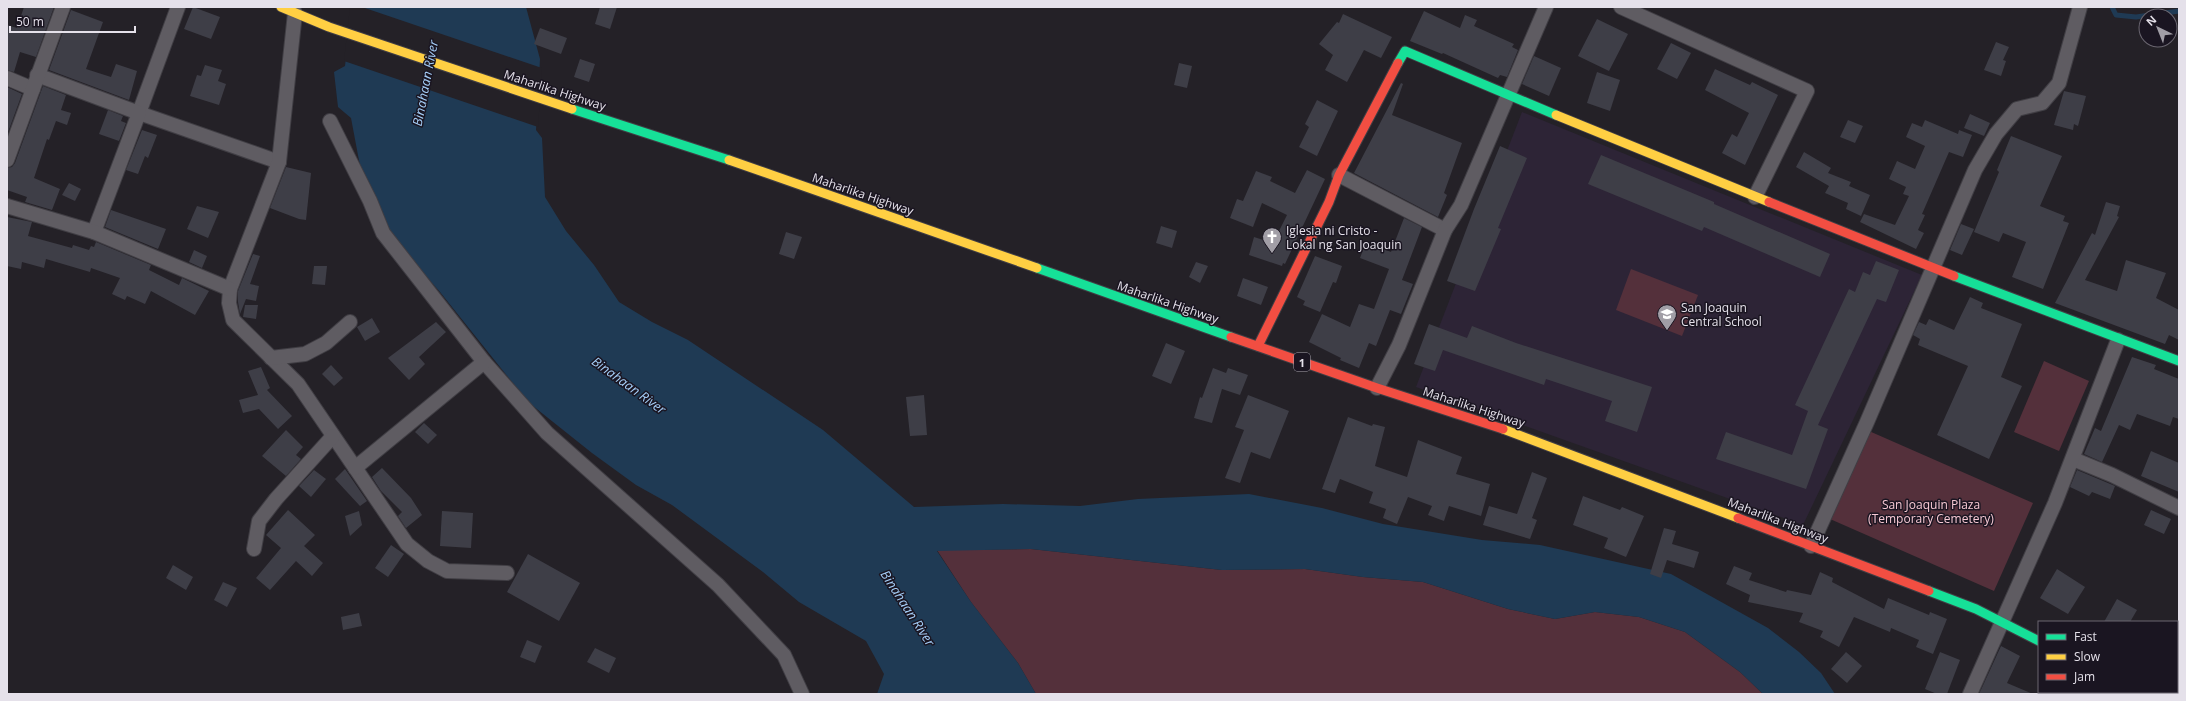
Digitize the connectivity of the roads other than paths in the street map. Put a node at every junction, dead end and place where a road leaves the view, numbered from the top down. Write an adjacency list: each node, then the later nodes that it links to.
1 (63, 7): 8 (street)
2 (178, 7): 12 (street)
3 (281, 7): 7 (main road, Maharlika Highway / 1)
4 (1546, 7): 11 (street)
5 (1621, 7): 17 (street)
6 (2080, 7): 21 (street)
7 (294, 13): 15 (street); 25 (main road, Maharlika Highway / 1)
8 (37, 75): 10 (street); 12 (street)
9 (7, 78): 10 (street)
10 (34, 89): 14 (street)
11 (1507, 95): 16 (main road); 17 (main road); 19 (street)
12 (139, 113): 15 (street); 20 (street)
13 (330, 121): 28 (street)
14 (7, 160)
15 (279, 162): 22 (street)
16 (1339, 175): 19 (street); 25 (main road)
17 (1755, 197): 21 (main road)
18 (7, 206): 20 (street)
19 (1446, 230): 29 (street)
20 (94, 232): 22 (street)
21 (1932, 268): 24 (main road); 34 (street)
22 (230, 289): 26 (street)
23 (350, 322): 26 (street)
24 (2118, 340): 27 (main road); 31 (street)
25 (1258, 346): 29 (main road, Maharlika Highway / 1)
26 (272, 358): 30 (street)
27 (2179, 361)
28 (484, 362): 32 (street); 39 (street)
29 (1377, 388): 34 (main road, Maharlika Highway / 1)
30 (333, 436): 32 (street); 35 (street)
31 (2072, 459): 33 (street); 37 (street)
32 (355, 468): 36 (street)
33 (2179, 508)
34 (1811, 546): 37 (main road, Maharlika Highway / 1)
35 (254, 549)
36 (507, 573)
37 (2000, 622): 38 (main road, Maharlika Highway / 1); 40 (street)
38 (2038, 641)
39 (802, 694)
40 (1970, 694)

